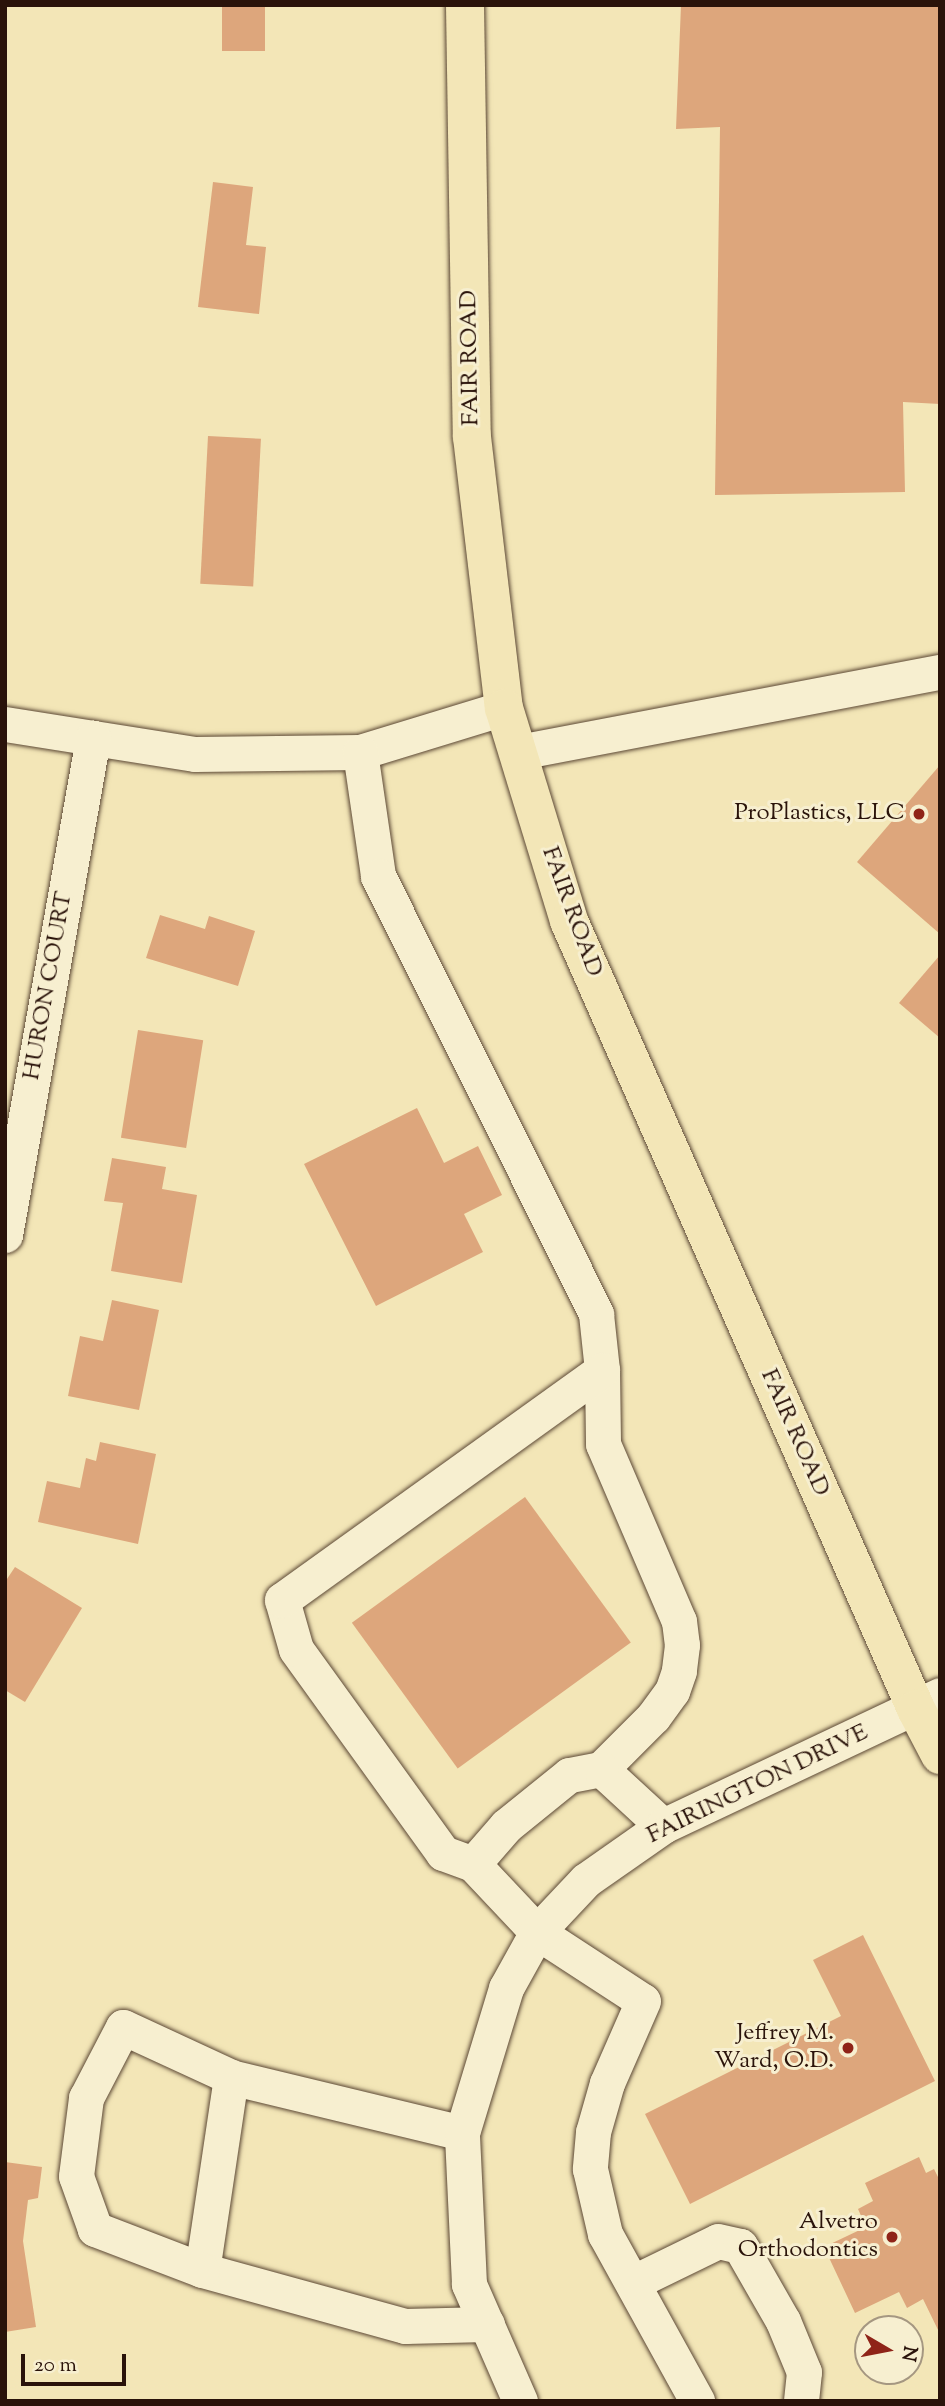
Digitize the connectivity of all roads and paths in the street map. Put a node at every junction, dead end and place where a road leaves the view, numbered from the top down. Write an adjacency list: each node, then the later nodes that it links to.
1 (465, 5): 3 (main road, FAIR ROAD)
2 (940, 672): 7 (street)
3 (504, 708): 6 (street); 7 (main road, FAIR ROAD)
4 (5, 724): 5 (street)
5 (93, 738): 6 (street); 8 (street, HURON COURT)
6 (360, 752): 9 (street)
7 (519, 752): 10 (main road, FAIR ROAD)
8 (5, 1234)
9 (602, 1370): 12 (street); 14 (street)
10 (928, 1702): 11 (main road, FAIR ROAD); 13 (street, FAIRINGTON DRIVE)
11 (940, 1755)
12 (601, 1769): 13 (street); 14 (street)
13 (663, 1826): 15 (street, FAIRINGTON DRIVE)
14 (473, 1864): 15 (street)
15 (537, 1932): 17 (street, FAIRINGTON DRIVE); 19 (street)
16 (231, 2077): 17 (street); 18 (street); 18 (street)
17 (462, 2133): 20 (street, FAIRINGTON DRIVE)
18 (202, 2270): 20 (street)
19 (634, 2282): 22 (street); 23 (street)
20 (486, 2324): 21 (street, FAIRINGTON DRIVE)
21 (520, 2401)
22 (697, 2401)
23 (802, 2401)

